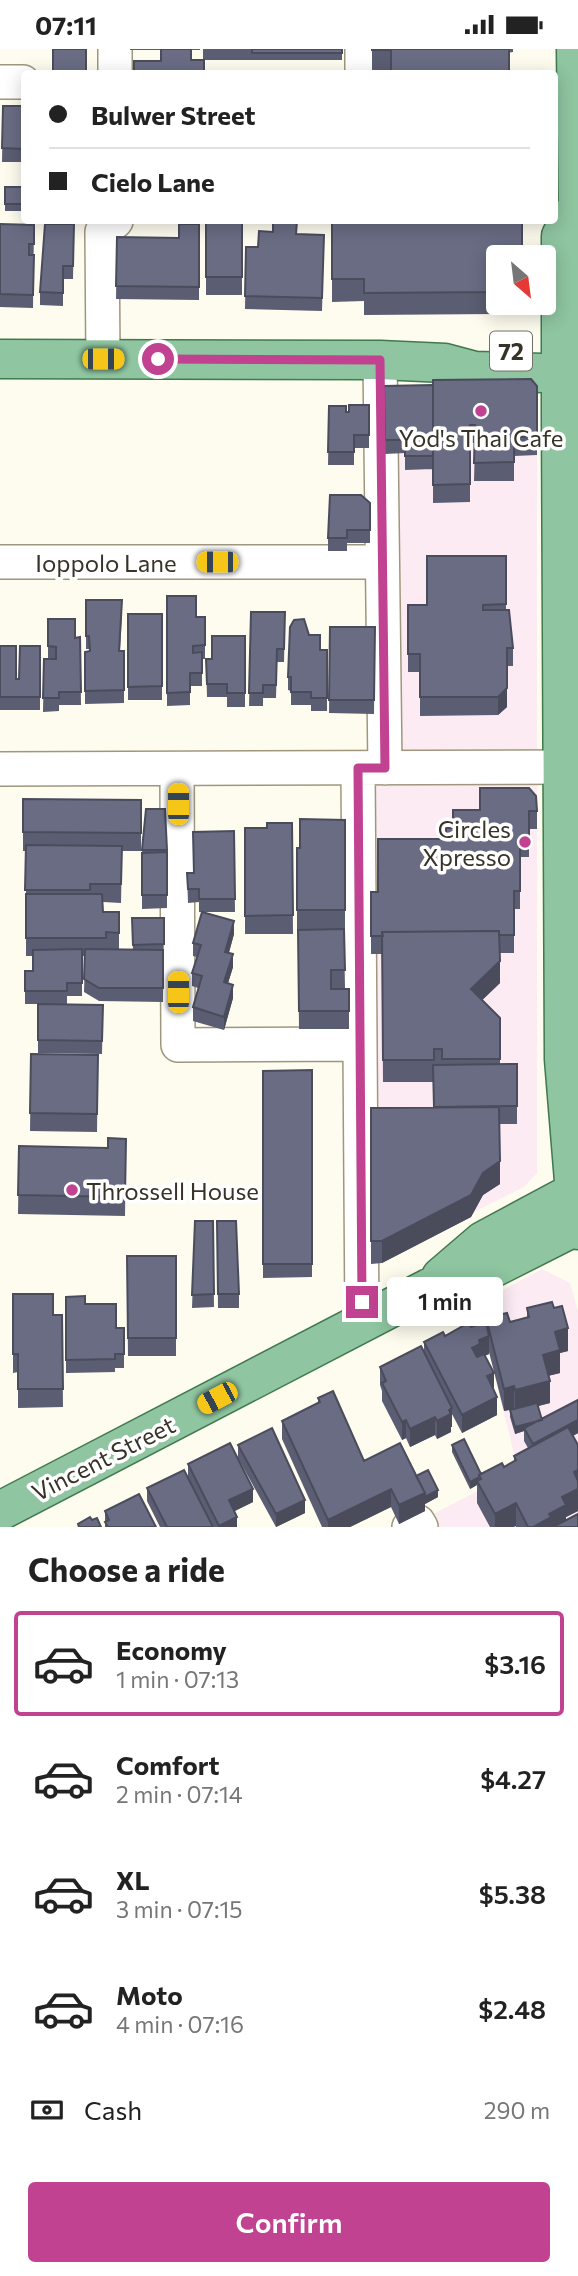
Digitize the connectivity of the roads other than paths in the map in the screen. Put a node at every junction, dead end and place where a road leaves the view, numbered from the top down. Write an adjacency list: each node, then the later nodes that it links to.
1 (115, 49): 4 (street)
2 (362, 49): 5 (street)
3 (576, 49): 6 (main road)
4 (115, 70)
5 (362, 70)
6 (577, 211): 11 (main road)
7 (112, 224): 9 (street)
8 (0, 359): 9 (main road, 72)
9 (103, 359): 10 (main road, 72)
10 (380, 360): 11 (main road, 72); 13 (street)
11 (570, 362): 14 (main road)
12 (0, 562): 13 (street, Ioppolo Lane)
13 (380, 562): 15 (street)
14 (570, 767): 15 (street); 19 (main road)
15 (372, 768): 17 (street); 18 (street)
16 (0, 769): 17 (street)
17 (177, 770): 18 (street)
18 (360, 1044): 20 (street)
19 (577, 1213): 20 (main road, Vincent Street)
20 (362, 1323): 21 (main road, Vincent Street)
21 (0, 1511)
22 (409, 1527): 23 (street)
23 (421, 1527)

